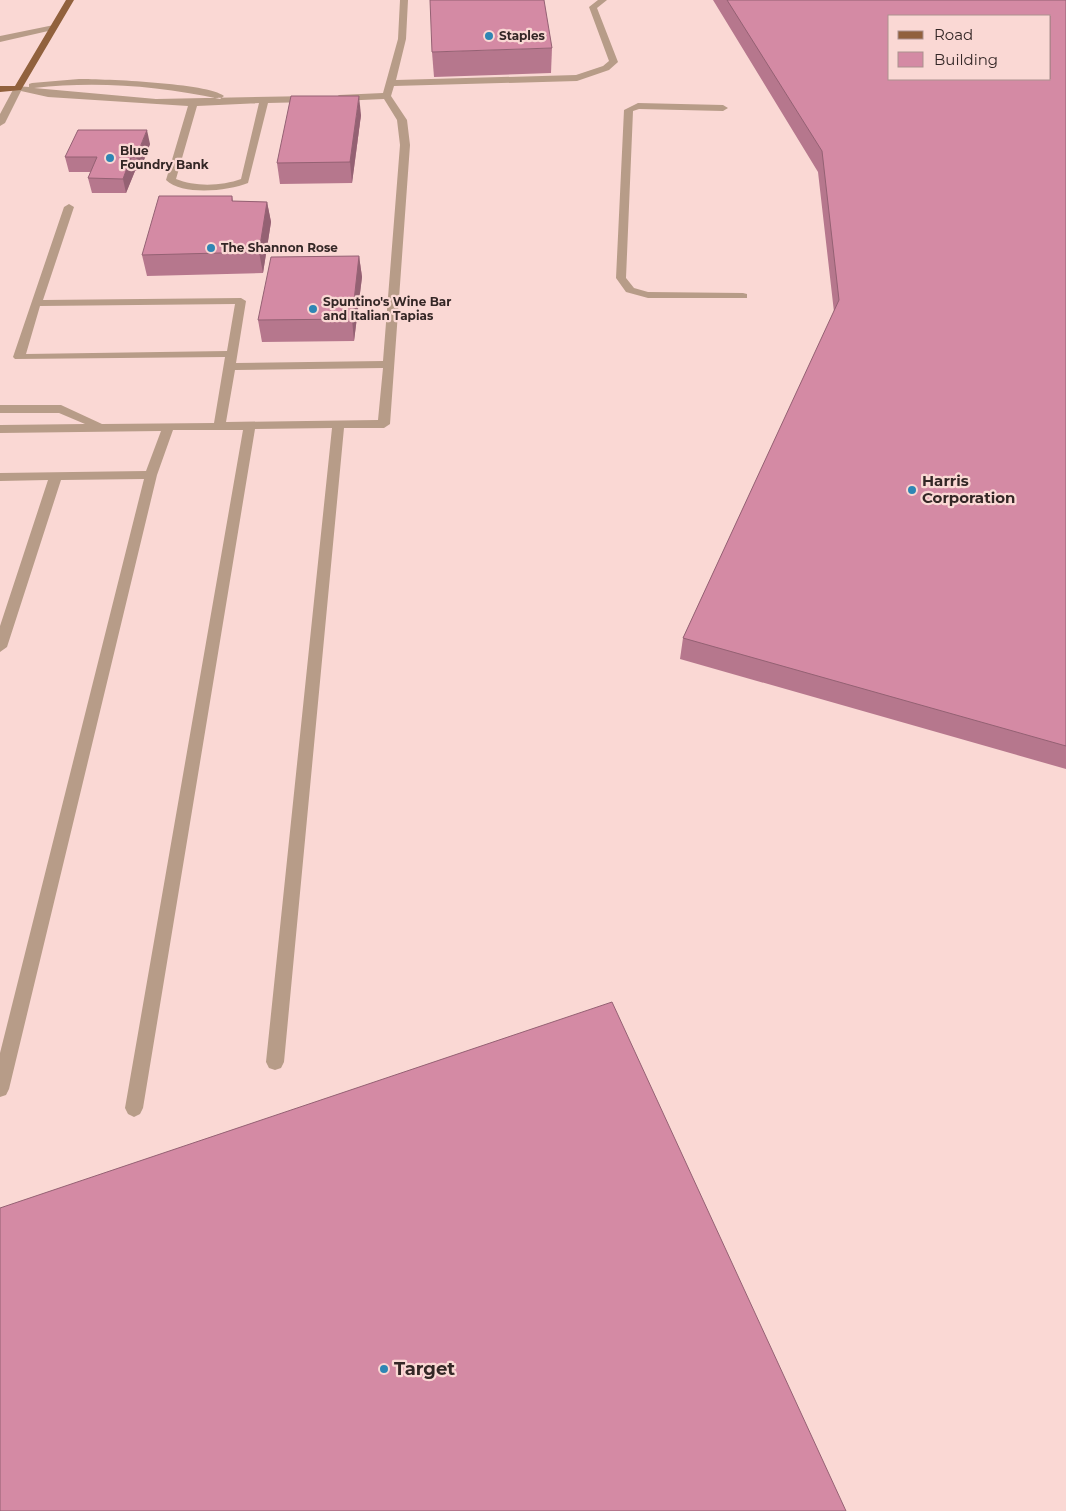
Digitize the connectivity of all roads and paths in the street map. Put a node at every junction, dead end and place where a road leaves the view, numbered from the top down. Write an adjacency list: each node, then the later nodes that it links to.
1 (70, 0): 4 (main road)
2 (404, 0): 6 (street)
3 (603, 0): 6 (street)
4 (54, 27): 5 (street); 7 (main road)
5 (0, 39)
6 (390, 83): 9 (street)
7 (18, 88): 8 (main road); 11 (street); 12 (street); 14 (street)
8 (0, 89)
9 (386, 96): 10 (street); 19 (street)
10 (264, 100): 11 (street); 12 (street)
11 (241, 101): 12 (street)
12 (193, 104)
13 (724, 108): 16 (street)
14 (0, 123)
15 (69, 207): 17 (street)
16 (743, 296)
17 (36, 303): 18 (street); 18 (street)
18 (232, 354): 20 (street)
19 (388, 364): 20 (street); 22 (street)
20 (230, 367): 23 (street)
21 (0, 409): 26 (street)
22 (338, 424): 24 (street); 32 (street)
23 (219, 426): 24 (street); 25 (street)
24 (250, 426): 34 (street)
25 (168, 427): 26 (street); 28 (street)
26 (103, 428): 27 (street)
27 (0, 429)
28 (151, 474): 29 (street); 33 (street)
29 (56, 476): 30 (street); 31 (street)
30 (0, 477)
31 (0, 647)
32 (275, 1062)
33 (0, 1089)
34 (134, 1108)

